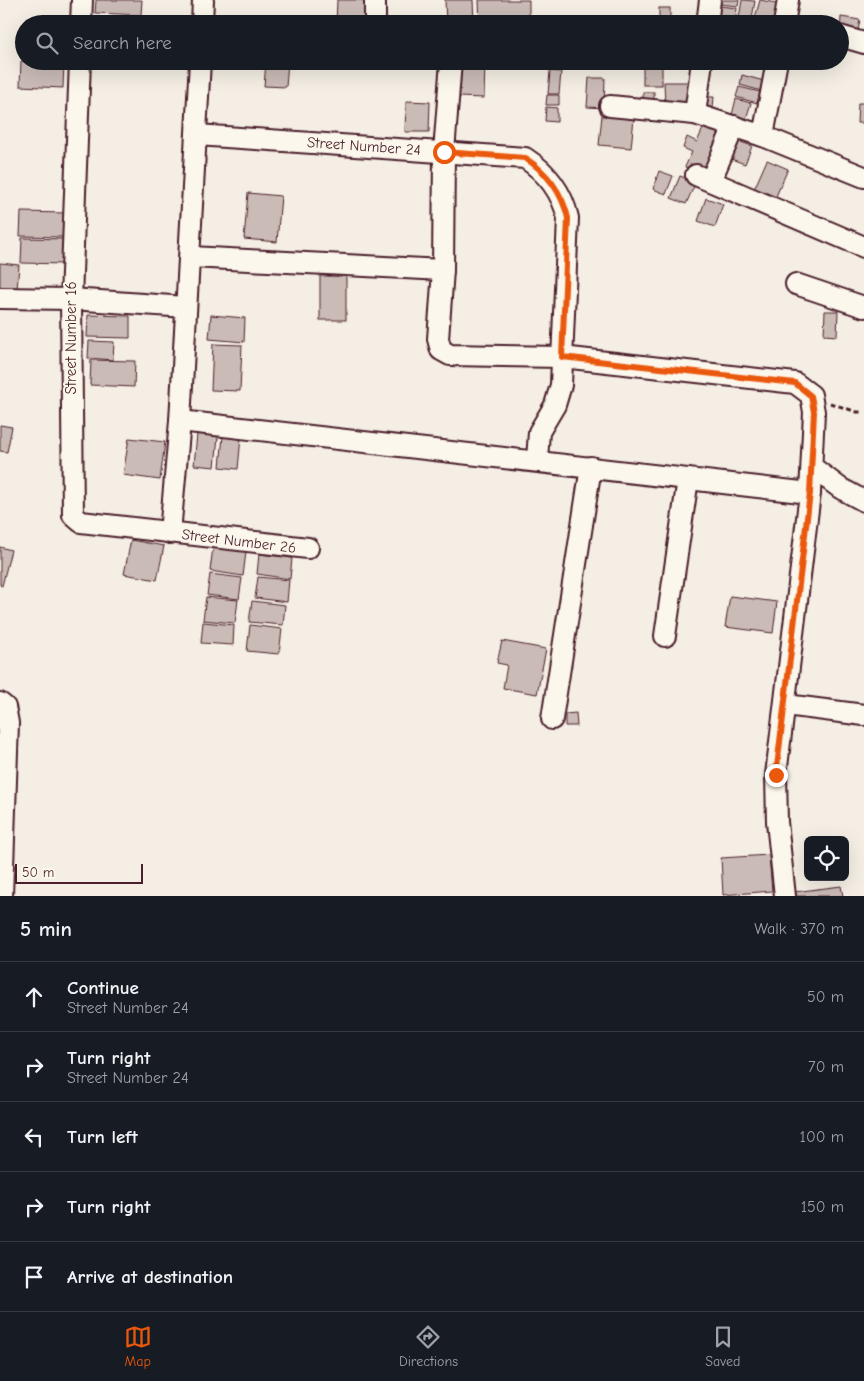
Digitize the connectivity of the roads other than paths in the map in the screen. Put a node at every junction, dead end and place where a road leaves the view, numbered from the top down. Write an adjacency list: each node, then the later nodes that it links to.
1 (82, 0): 5 (street)
2 (203, 0): 6 (street)
3 (375, 0): 7 (street)
4 (710, 0): 8 (street)
5 (81, 15)
6 (202, 15)
7 (375, 15)
8 (708, 15)
9 (849, 39): 10 (street)
10 (864, 44)
11 (80, 70): 28 (street, Street Number 16)
12 (200, 70): 19 (street)
13 (450, 70): 21 (street)
14 (701, 70): 17 (street)
15 (775, 70): 20 (street)
16 (610, 106): 17 (street)
17 (695, 114): 18 (street)
18 (734, 126): 20 (street); 23 (street)
19 (197, 136): 21 (street, Street Number 24); 24 (street)
20 (763, 136): 22 (street)
21 (444, 152): 25 (street); 31 (street, Street Number 24)
22 (864, 177)
23 (864, 247)
24 (191, 257): 25 (street); 29 (street)
25 (443, 270): 31 (street)
26 (796, 284): 30 (street)
27 (0, 298): 28 (street)
28 (70, 299): 29 (street); 39 (street, Street Number 16)
29 (186, 307): 32 (street)
30 (864, 307)
31 (562, 357): 33 (street, Street Number 24); 35 (street)
32 (180, 420): 33 (street); 39 (street)
33 (537, 460): 34 (street)
34 (591, 467): 36 (street); 45 (street)
35 (812, 467): 37 (street); 38 (street)
36 (688, 479): 37 (street); 41 (street)
37 (810, 493): 43 (street)
38 (864, 501)
39 (170, 533): 40 (street, Street Number 26)
40 (308, 548)
41 (665, 636)
42 (0, 703): 46 (street)
43 (786, 705): 44 (street); 47 (street)
44 (864, 715)
45 (552, 718)
46 (2, 896)
47 (785, 896)

